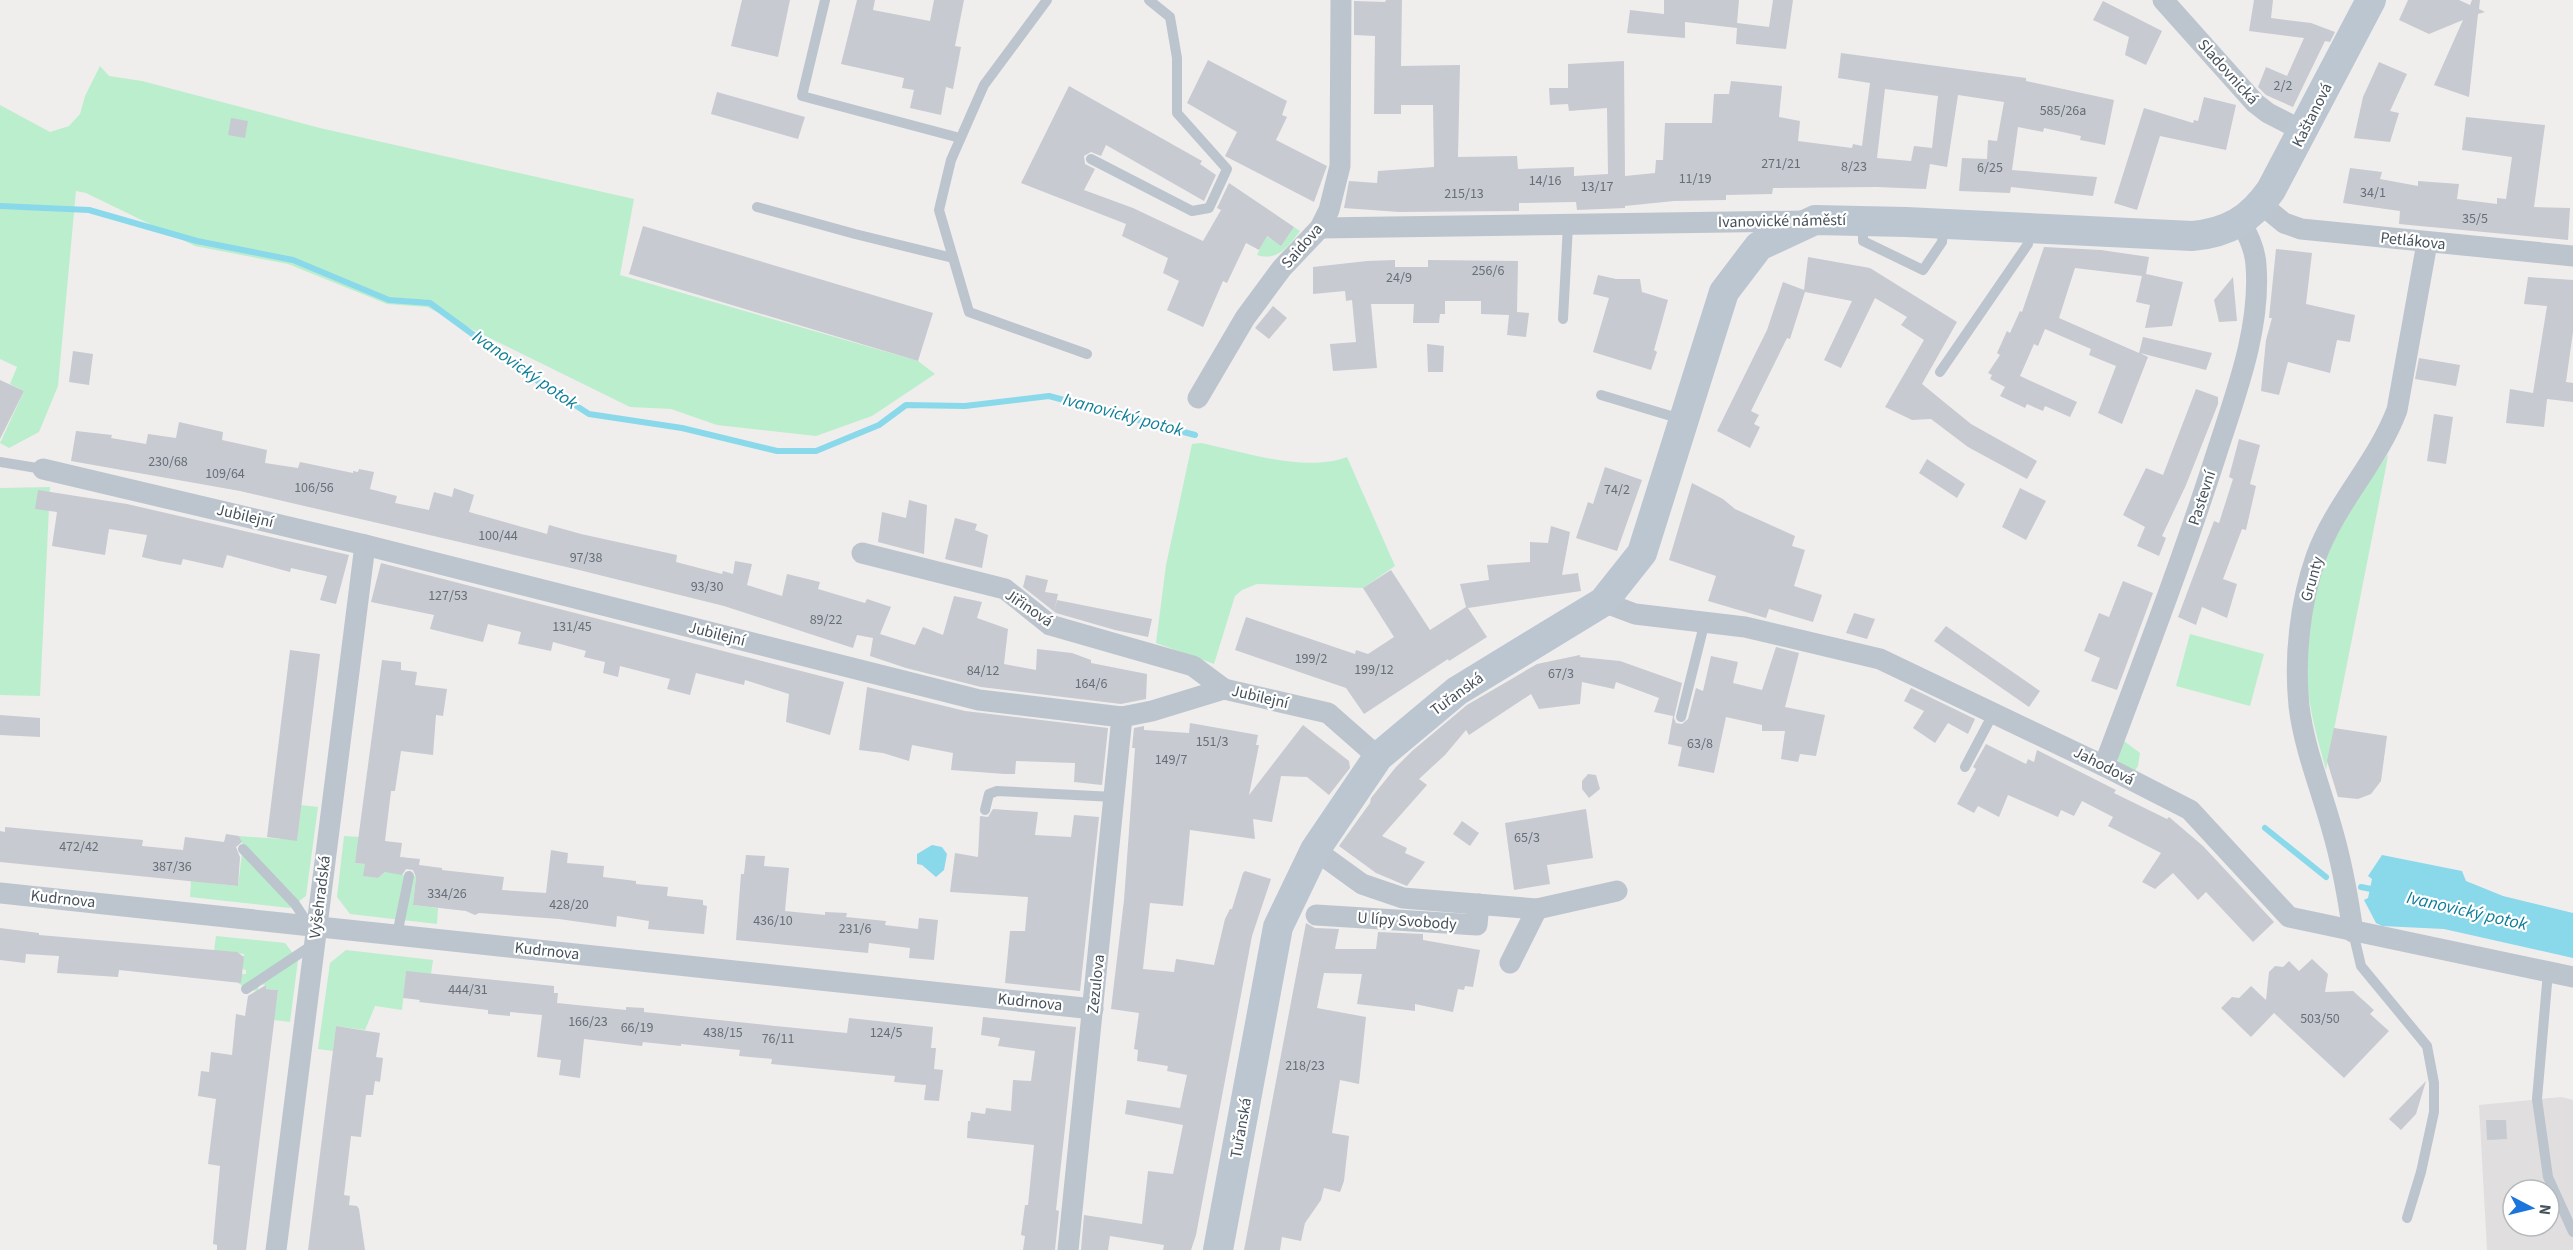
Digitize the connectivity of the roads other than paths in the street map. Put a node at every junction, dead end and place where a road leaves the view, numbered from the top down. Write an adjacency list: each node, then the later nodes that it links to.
1 (825, 0): 8 (lane)
2 (1047, 0): 8 (lane)
3 (1149, 0): 9 (lane)
4 (1341, 0): 17 (street, Saidova)
5 (2163, 0): 7 (street, Sladovnická)
6 (2371, 0): 7 (main road, Kaštanová)
7 (2303, 130): 11 (main road, Kaštanová)
8 (960, 138): 20 (lane)
9 (1091, 159)
10 (757, 207): 20 (lane)
11 (2251, 213): 16 (main road, Ivanovické náměstí); 18 (street, Petlákova); 38 (street, Pastevní)
12 (1815, 220): 13 (main road, Ivanovické náměstí); 15 (street, Ivanovické náměstí); 26 (main road, Tuřanská)
13 (1863, 221): 14 (main road, Ivanovické náměstí); 14 (lane)
14 (1944, 223): 16 (main road, Ivanovické náměstí)
15 (1568, 225): 17 (street, Ivanovické náměstí); 21 (lane)
16 (2029, 227): 23 (lane)
17 (1320, 228): 25 (street, Saidova)
18 (2427, 243): 19 (street, Petlákova); 51 (street, Grunty)
19 (2573, 256)
20 (953, 258): 22 (lane)
21 (1563, 320)
22 (1087, 354)
23 (1940, 372)
24 (1601, 395): 26 (lane)
25 (1198, 398)
26 (1684, 420): 31 (main road, Tuřanská)
27 (0, 462): 28 (lane)
28 (43, 469): 29 (street, Jubilejní)
29 (365, 545): 35 (street, Jubilejní); 50 (street, Vyšehradská)
30 (862, 553): 33 (street, Jiřinová)
31 (1603, 602): 32 (street, Jahodová); 37 (main road, Tuřanská)
32 (1705, 621): 34 (street, Jahodová); 36 (lane)
33 (1224, 689): 35 (street, Jubilejní); 37 (street, Jubilejní)
34 (1994, 712): 38 (street, Jahodová); 39 (lane)
35 (1122, 717): 40 (street, Zezulova)
36 (1681, 717)
37 (1378, 757): 43 (main road, Tuřanská)
38 (2104, 766): 51 (street, Jahodová)
39 (1965, 767)
40 (1114, 797): 41 (lane); 57 (street, Zezulova)
41 (985, 810)
42 (243, 849): 50 (lane)
43 (1315, 850): 47 (street, U lípy Svobody); 62 (main road, Tuřanská)
44 (410, 876): 52 (lane)
45 (1617, 891): 48 (street, U lípy Svobody)
46 (0, 893): 50 (street, Kudrnova)
47 (1479, 904): 48 (street, U lípy Svobody); 49 (street, U lípy Svobody)
48 (1537, 909): 53 (street)
49 (1316, 915)
50 (313, 932): 52 (street, Kudrnova); 56 (lane); 60 (street, Vyšehradská)
51 (2353, 932): 54 (street, Jahodová); 58 (lane)
52 (397, 935): 57 (street, Kudrnova)
53 (1510, 963)
54 (2548, 972): 55 (street, Jahodová); 59 (lane)
55 (2573, 977)
56 (246, 989)
57 (1093, 1009): 61 (street, Zezulova)
58 (2407, 1218)
59 (2573, 1232)
60 (276, 1250)
61 (1068, 1250)
62 (1218, 1250)

